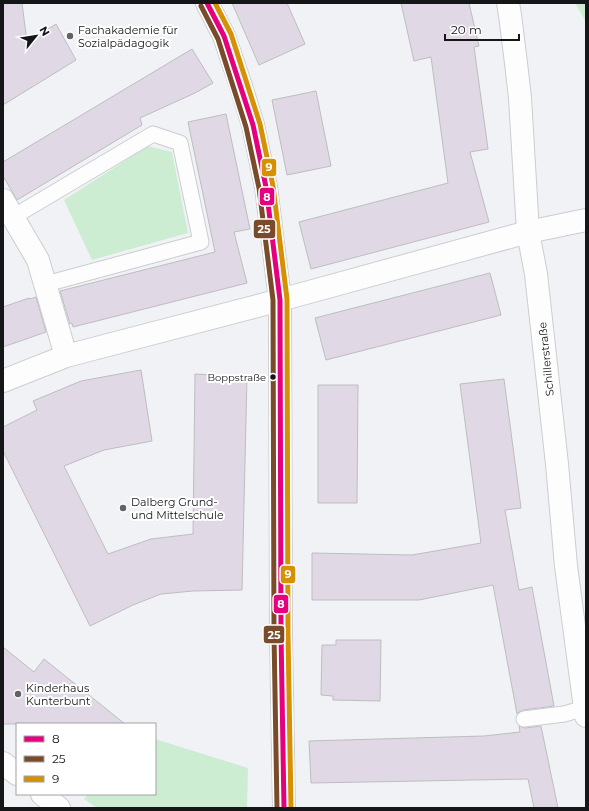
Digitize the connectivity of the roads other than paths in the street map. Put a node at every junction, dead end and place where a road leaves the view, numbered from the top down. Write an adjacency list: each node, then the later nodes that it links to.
1 (207, 3): 7 (street)
2 (508, 3): 5 (street, Schillerstraße)
3 (8, 209): 6 (street); 6 (lane)
4 (586, 220): 5 (street)
5 (528, 232): 7 (street); 10 (street, Schillerstraße)
6 (46, 284): 8 (street)
7 (280, 300): 8 (street); 14 (street)
8 (66, 356): 9 (street)
9 (3, 381)
10 (586, 712): 11 (lane)
11 (524, 720)
12 (43, 795): 13 (street)
13 (59, 808)
14 (284, 808)

